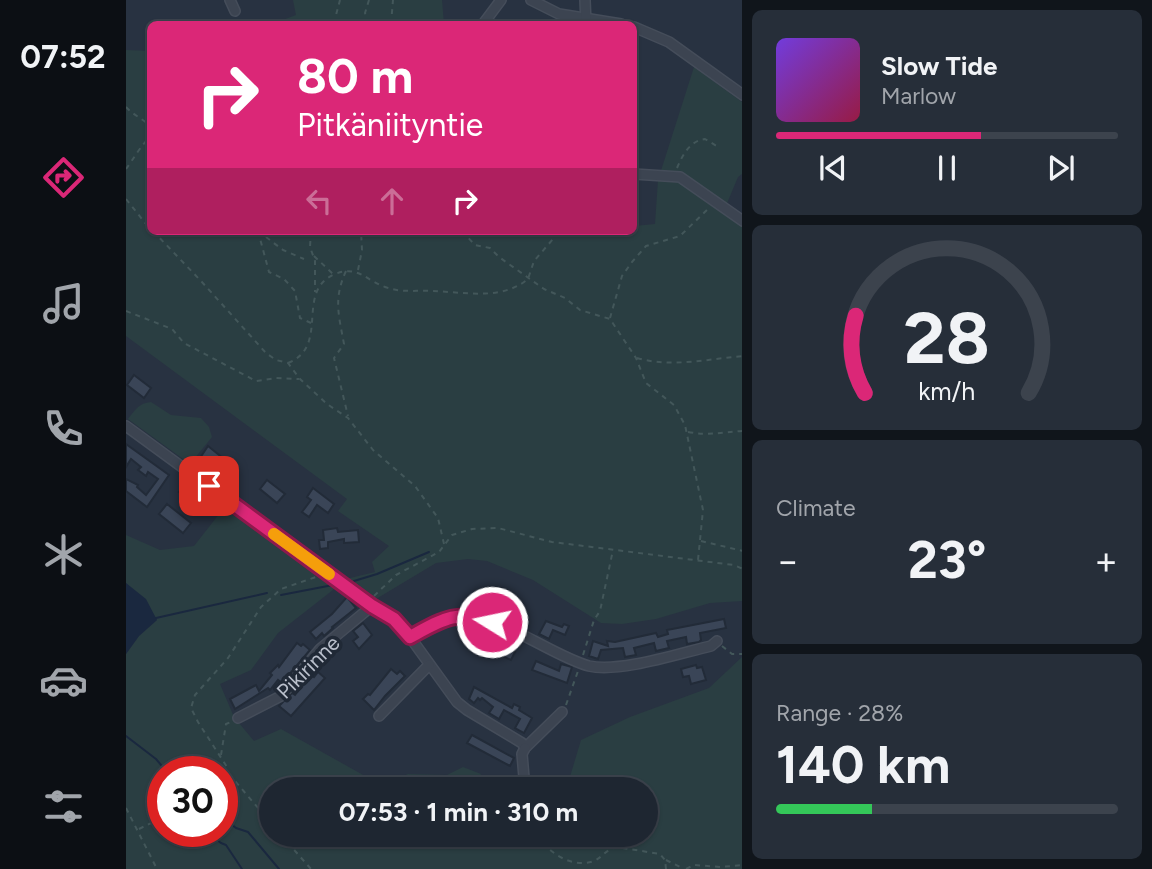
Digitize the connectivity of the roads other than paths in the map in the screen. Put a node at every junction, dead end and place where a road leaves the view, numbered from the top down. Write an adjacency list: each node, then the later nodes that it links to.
1 (230, 0): 5 (street)
2 (501, 0): 6 (street)
3 (531, 0): 7 (street)
4 (585, 0): 7 (street)
5 (235, 11)
6 (485, 21)
7 (585, 21)
8 (637, 28): 9 (street)
9 (742, 94)
10 (637, 174): 11 (street)
11 (742, 220)
12 (126, 426): 13 (street)
13 (374, 604): 14 (street); 19 (street, Pikirinne)
14 (410, 637): 15 (street); 16 (street)
15 (717, 641)
16 (429, 665): 18 (street); 20 (street)
17 (562, 712): 20 (street)
18 (379, 716)
19 (238, 718)
20 (525, 748): 21 (street)
21 (524, 777)

